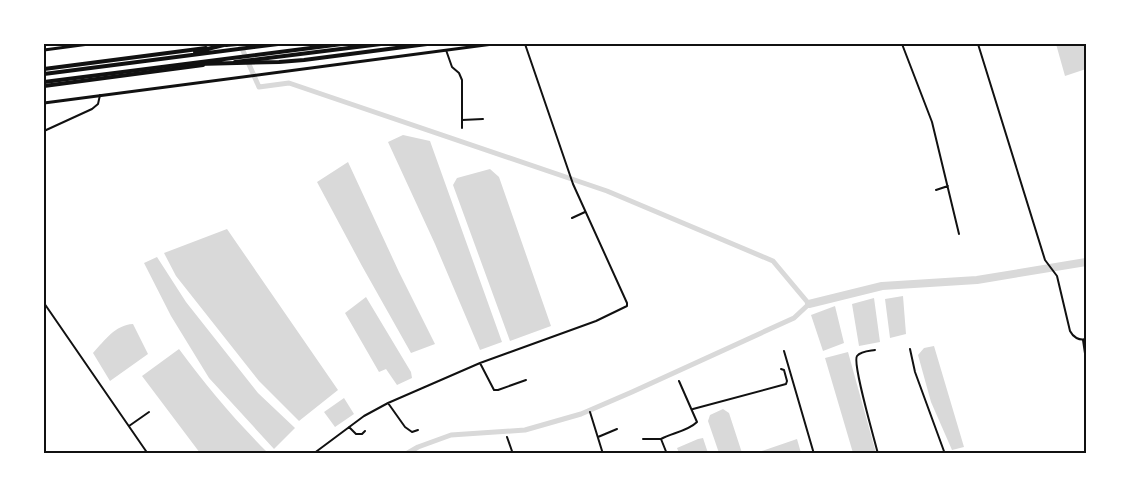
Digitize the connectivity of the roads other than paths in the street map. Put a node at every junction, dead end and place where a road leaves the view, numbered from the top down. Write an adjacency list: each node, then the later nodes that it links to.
1 (89, 44): 12 (main road)
2 (228, 44): 14 (highway)
3 (237, 44): 16 (highway)
4 (278, 44): 14 (highway)
5 (342, 44): 15 (highway)
6 (381, 44): 17 (highway)
7 (427, 44): 15 (highway)
8 (493, 44): 13 (main road)
9 (525, 44): 26 (street)
10 (902, 44): 24 (street)
11 (978, 44): 30 (street)
12 (44, 50)
13 (446, 50): 18 (main road); 21 (street)
14 (177, 57): 16 (highway)
15 (178, 65): 17 (highway)
16 (44, 71)
17 (44, 84)
18 (100, 95): 19 (main road); 23 (street)
19 (44, 103)
20 (483, 119): 21 (street)
21 (462, 120): 22 (street)
22 (462, 128)
23 (44, 131)
24 (948, 186): 25 (street); 28 (street)
25 (936, 190)
26 (585, 212): 27 (street); 35 (street)
27 (572, 218)
28 (959, 234)
29 (44, 303): 43 (street)
30 (1084, 340): 34 (street)
31 (910, 349): 60 (street)
32 (875, 350): 59 (street)
33 (784, 351): 58 (street)
34 (1086, 360)
35 (480, 363): 37 (street); 39 (street)
36 (781, 369): 40 (street)
37 (526, 380)
38 (679, 381): 40 (street)
39 (388, 403): 44 (street); 46 (street)
40 (693, 410): 51 (street)
41 (149, 412): 43 (street)
42 (590, 412): 49 (street)
43 (128, 426): 53 (street)
44 (349, 427): 47 (street); 52 (street)
45 (617, 429): 49 (street)
46 (418, 430)
47 (365, 431)
48 (507, 437): 55 (street)
49 (597, 438): 56 (street)
50 (643, 439): 51 (street)
51 (661, 439): 57 (street)
52 (318, 452): 54 (street)
53 (147, 453)
54 (313, 453)
55 (513, 453)
56 (603, 453)
57 (667, 453)
58 (814, 453)
59 (878, 453)
60 (945, 453)

